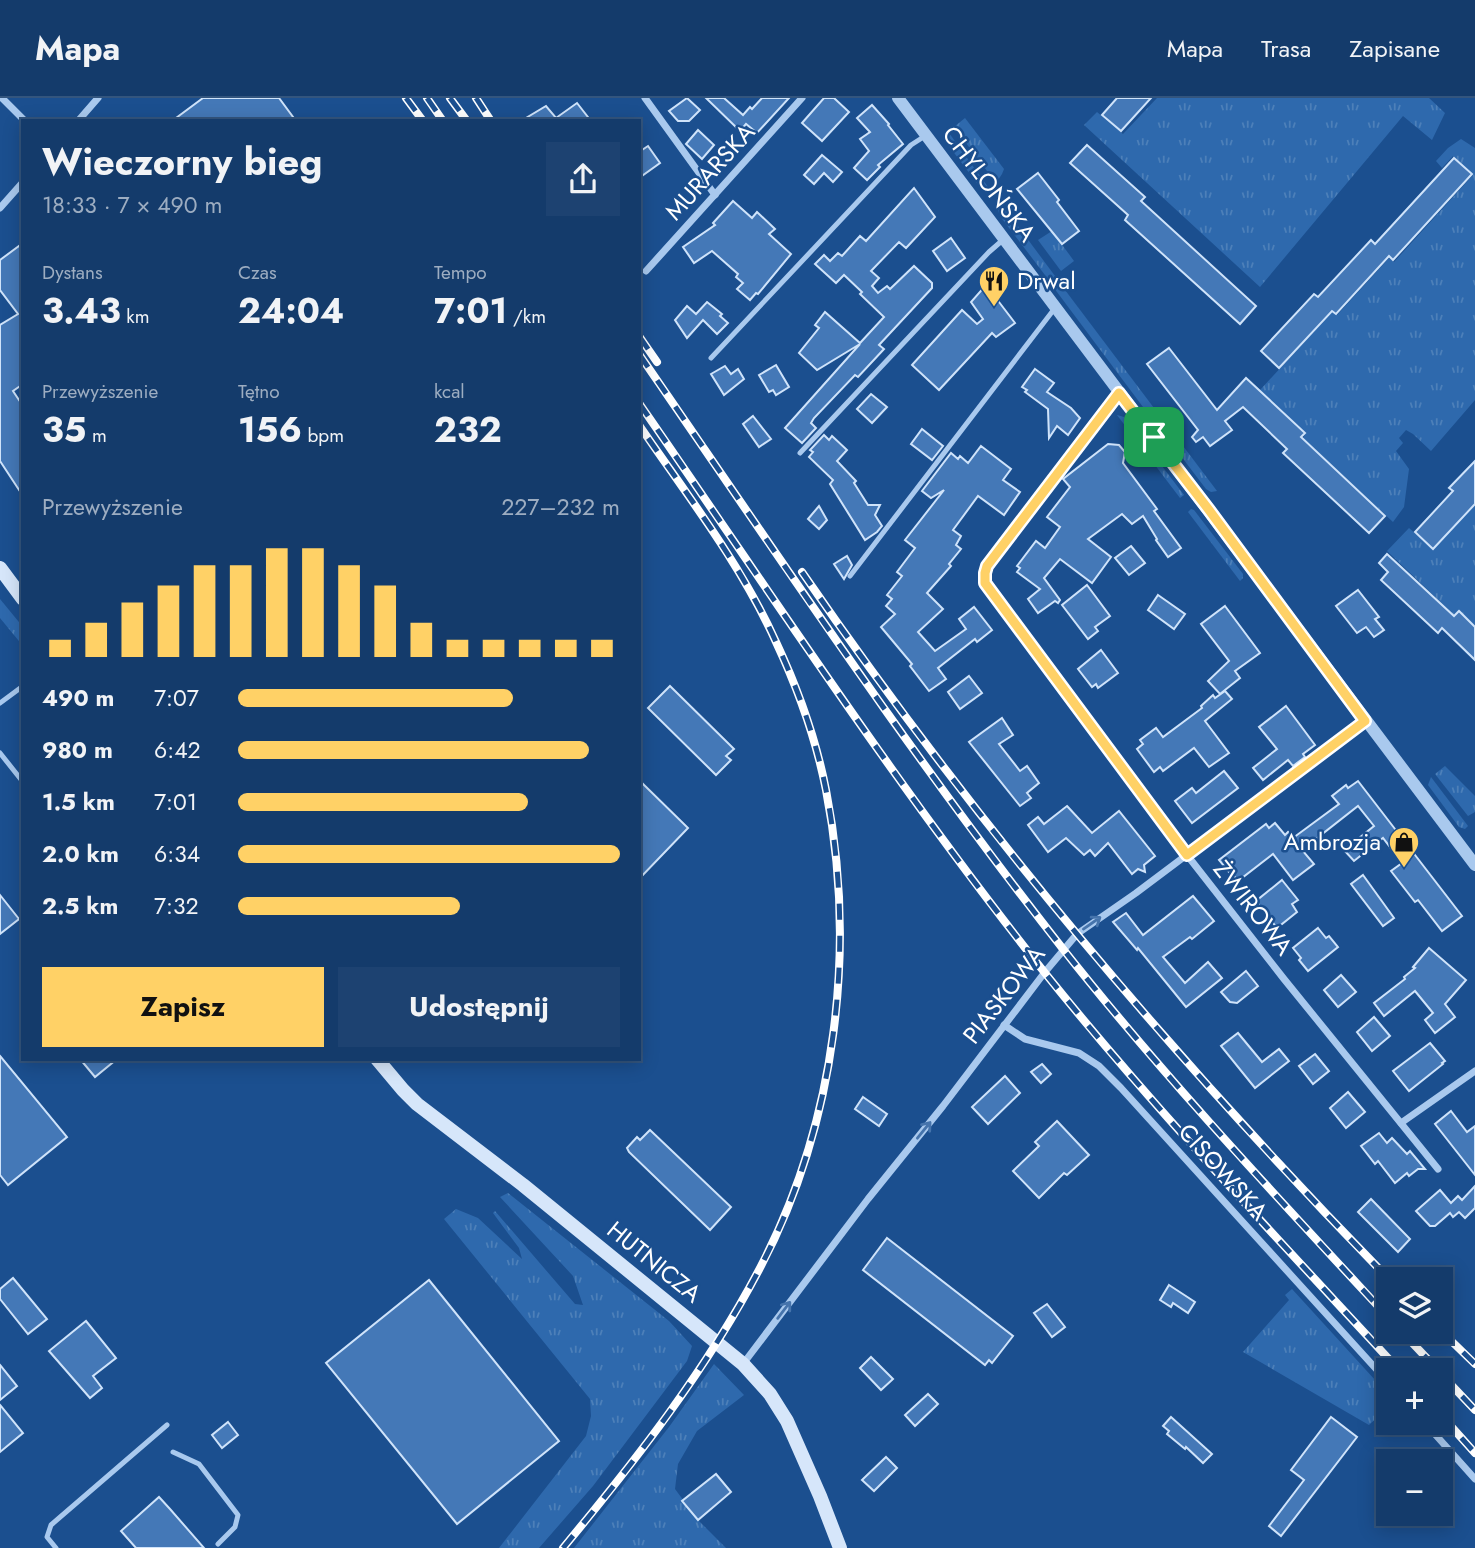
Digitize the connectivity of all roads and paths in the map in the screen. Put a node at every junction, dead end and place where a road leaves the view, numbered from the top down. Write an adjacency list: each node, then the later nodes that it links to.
1 (2, 98): 6 (street)
2 (98, 98): 7 (street)
3 (645, 98): 10 (street)
4 (802, 98): 10 (street, MURARSKA)
5 (898, 98): 8 (street, CHYLOŃSKA)
6 (23, 119)
7 (80, 119)
8 (926, 135): 12 (street, CHYLOŃSKA); 15 (lane)
9 (21, 184): 11 (street)
10 (715, 195): 13 (street, MURARSKA)
11 (0, 208)
12 (1004, 239): 14 (street, CHYLOŃSKA); 17 (lane)
13 (646, 271)
14 (1055, 308): 16 (street, CHYLOŃSKA); 19 (lane)
15 (711, 358)
16 (1119, 393): 23 (street, CHYLOŃSKA); 26 (street, ŻWIROWA)
17 (800, 453)
18 (0, 568): 20 (main road)
19 (850, 576)
20 (21, 596)
21 (21, 687): 22 (lane)
22 (0, 703)
23 (1365, 721): 26 (street, PIASKOWA); 27 (street, CHYLOŃSKA)
24 (0, 753): 25 (lane)
25 (21, 779)
26 (1187, 855): 28 (street, PIASKOWA, one-way to 26); 31 (street, ŻWIROWA)
27 (1475, 865)
28 (1004, 1025): 33 (street, PIASKOWA, one-way to 28); 34 (street, CISOWSKA)
29 (379, 1061): 33 (main road, HUTNICZA)
30 (1475, 1070): 31 (street)
31 (1401, 1123): 32 (street, ŻWIROWA)
32 (1438, 1169)
33 (743, 1364): 41 (main road, HUTNICZA)
34 (1376, 1369)
35 (167, 1425): 40 (lane)
36 (1436, 1435): 38 (street)
37 (173, 1452): 39 (lane)
38 (1475, 1479)
39 (218, 1544)
40 (56, 1548)
41 (840, 1548)

